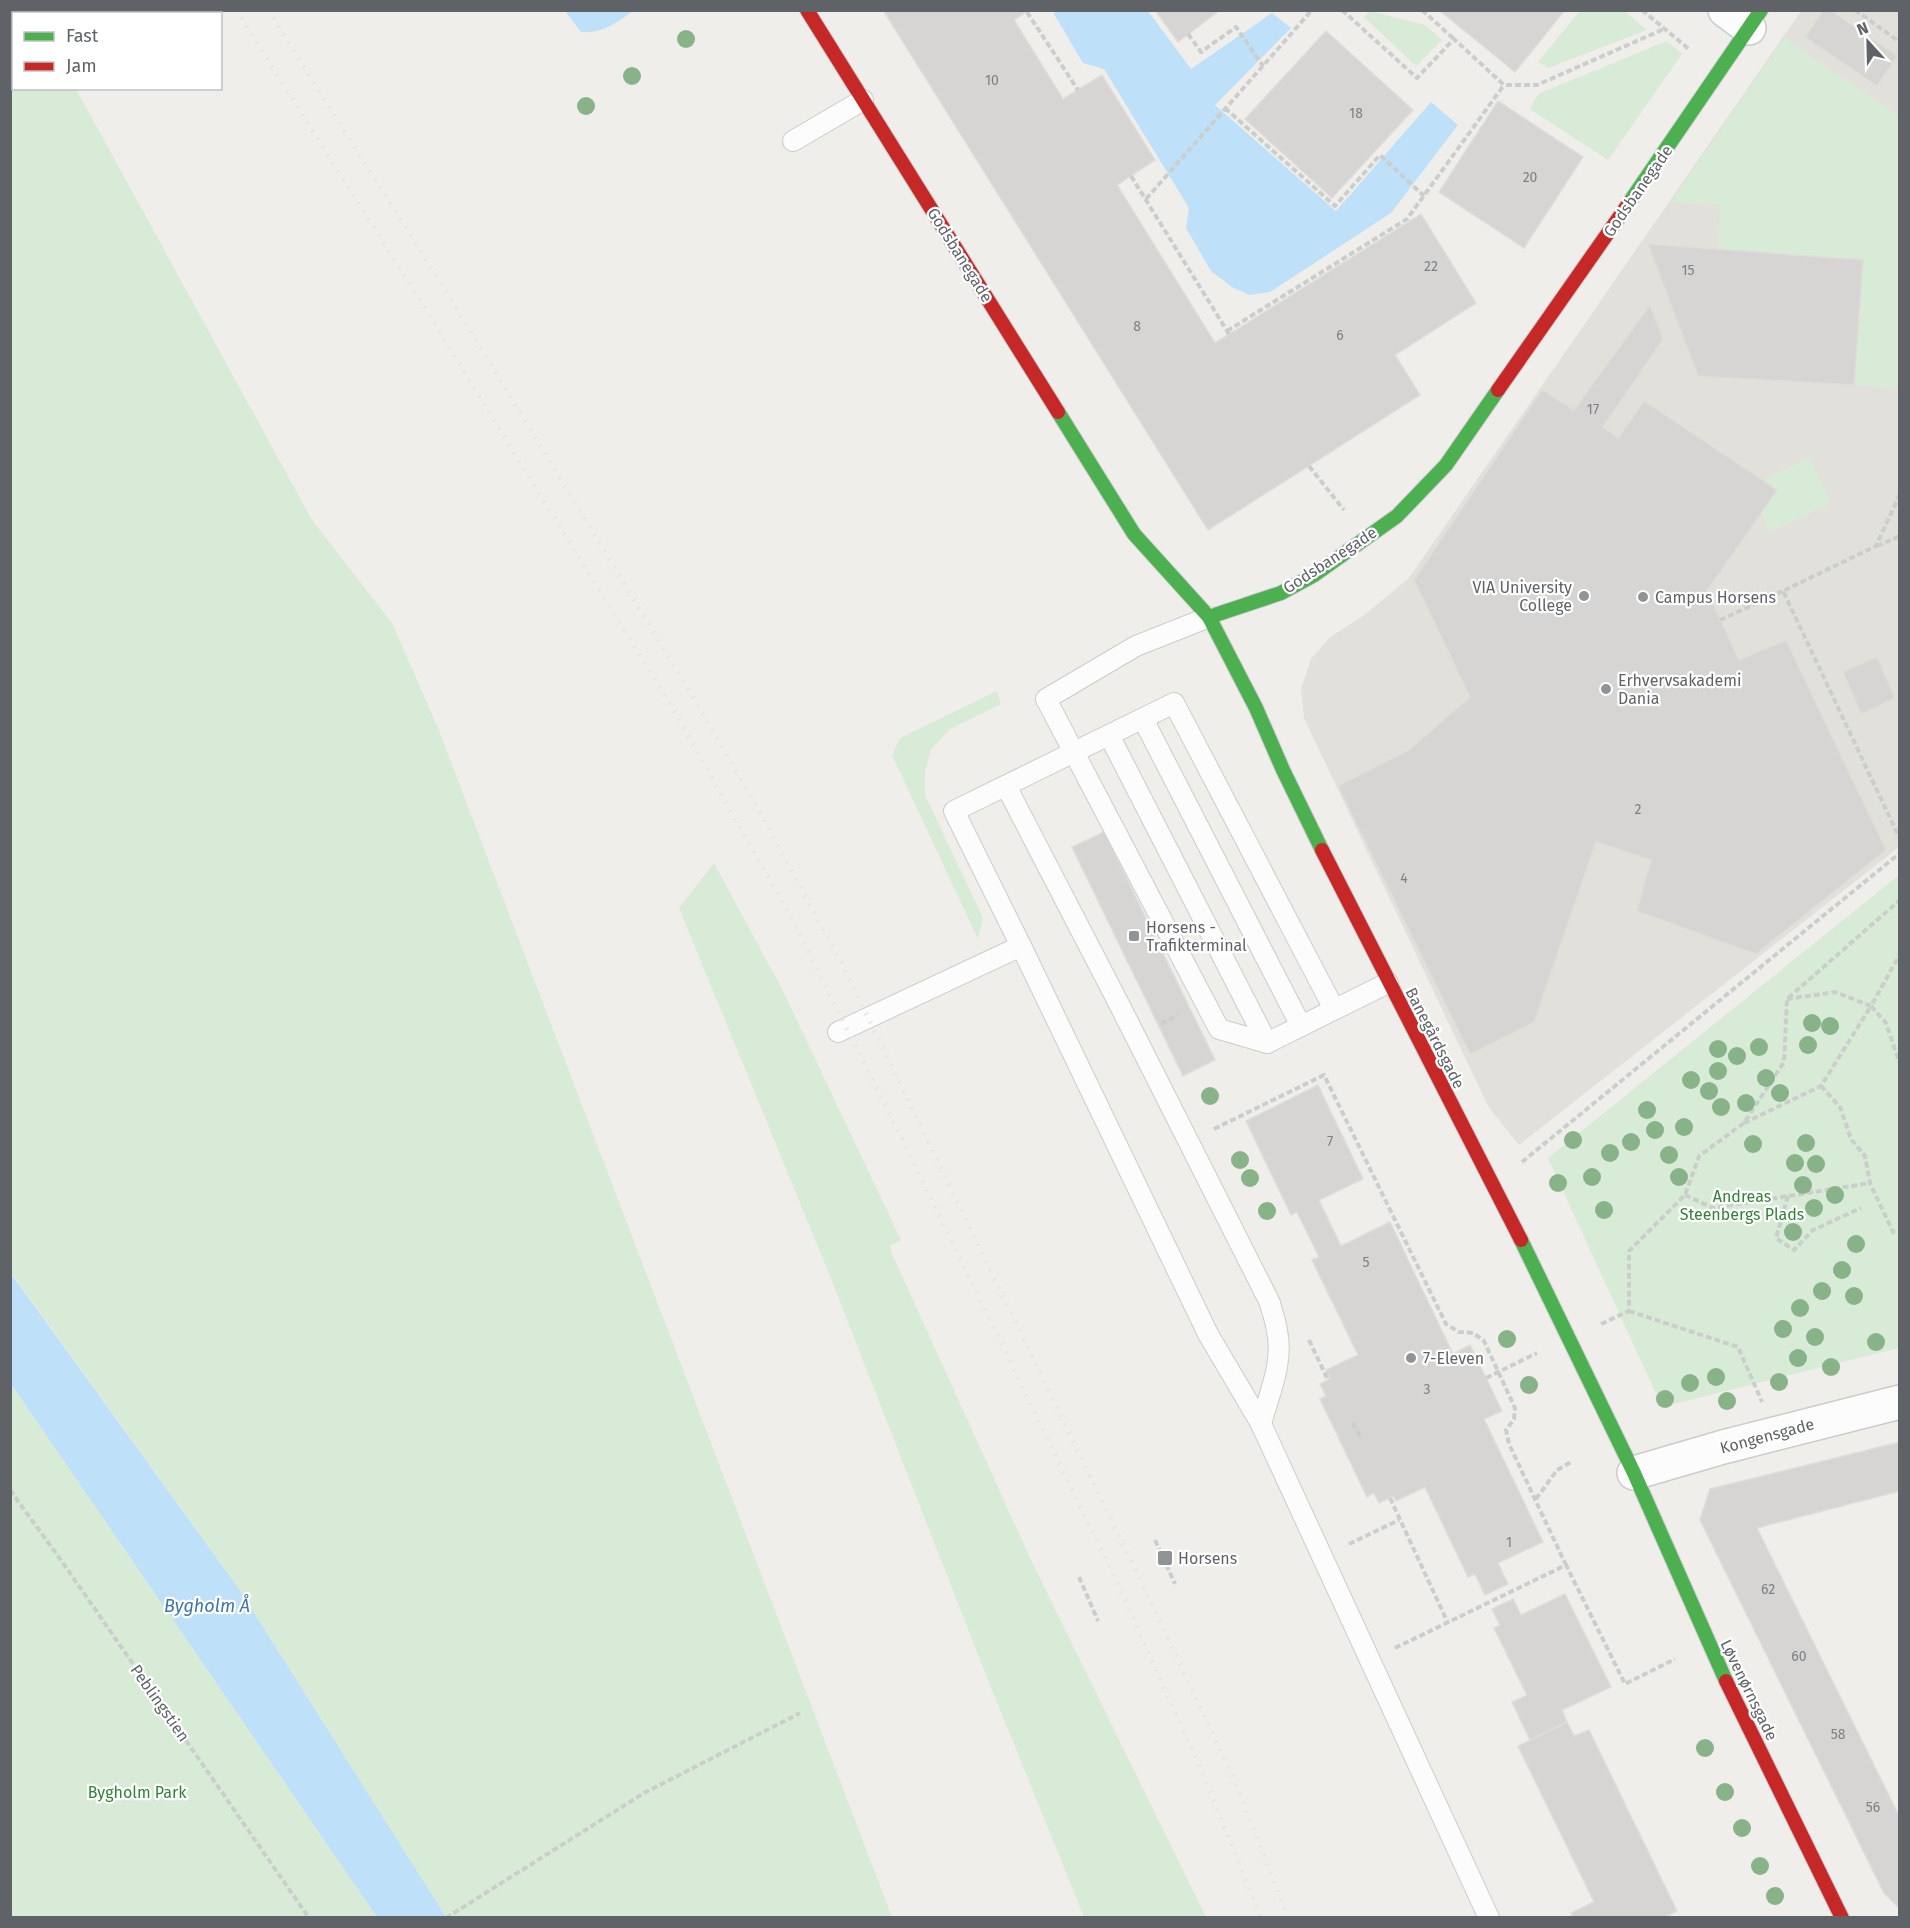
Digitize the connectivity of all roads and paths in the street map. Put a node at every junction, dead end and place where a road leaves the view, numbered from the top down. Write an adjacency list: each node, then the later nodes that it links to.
1 (807, 10): 17 (street, Godsbanegade)
2 (1312, 10): 13 (path)
3 (1342, 10): 11 (path)
4 (1422, 10): 11 (path)
5 (1642, 10): 9 (path)
6 (1854, 10): 12 (path)
7 (1027, 12): 16 (path)
8 (1745, 16): 14 (street, Godsbanegade)
9 (1664, 29): 14 (path); 15 (path)
10 (1188, 34): 13 (path)
11 (1454, 39): 15 (path)
12 (1899, 42)
13 (1263, 66): 18 (path)
14 (1719, 73): 26 (street, Godsbanegade)
15 (1504, 85): 21 (path)
16 (1078, 90)
17 (863, 100): 19 (lane); 29 (street, Godsbanegade)
18 (1225, 108): 21 (path); 22 (path)
19 (793, 141)
20 (1131, 176): 22 (path)
21 (1424, 196): 22 (path)
22 (1146, 199)
23 (1309, 466): 26 (path)
24 (1899, 494): 27 (path)
25 (1899, 536): 27 (path)
26 (1367, 538): 29 (street, Godsbanegade)
27 (1876, 546): 28 (path)
28 (1783, 591): 30 (path); 35 (path)
29 (1209, 617): 33 (lane); 40 (street, Banegårdsgade)
30 (1720, 620)
31 (1143, 718): 32 (lane); 43 (lane); 44 (lane)
32 (1109, 735): 33 (lane); 46 (lane)
33 (1074, 753): 34 (lane); 46 (lane)
34 (1006, 786): 38 (lane); 63 (lane)
35 (1899, 839)
36 (1899, 853): 52 (path)
37 (1899, 900): 41 (path)
38 (1021, 946): 45 (lane); 63 (lane)
39 (1899, 954): 42 (path)
40 (1388, 983): 43 (lane); 52 (street, Banegårdsgade)
41 (1787, 999): 42 (path); 49 (path)
42 (1870, 1006): 47 (path); 48 (path)
43 (1334, 1009): 44 (lane)
44 (1301, 1026): 46 (lane)
45 (838, 1032)
46 (1267, 1043)
47 (1899, 1064)
48 (1821, 1086): 49 (path); 51 (path)
49 (1744, 1123): 53 (path)
50 (1208, 1132): 59 (path)
51 (1870, 1183): 54 (path); 56 (path)
52 (1493, 1186): 58 (street, Banegårdsgade)
53 (1685, 1195): 54 (path); 57 (path)
54 (1788, 1196): 55 (path)
55 (1861, 1208)
56 (1899, 1233)
57 (1629, 1311): 58 (path); 64 (path)
58 (1569, 1338): 59 (path); 67 (street, Banegårdsgade)
59 (1499, 1371): 60 (path); 70 (path)
60 (1486, 1378)
61 (1899, 1402): 64 (street, Kongensgade)
62 (1353, 1423): 65 (path)
63 (1261, 1424): 73 (lane)
64 (1776, 1433): 67 (street, Kongensgade)
65 (1361, 1438)
66 (1571, 1462): 70 (path)
67 (1634, 1473): 79 (street, Løvenørnsgade)
68 (10, 1490): 82 (path, Peblingstien)
69 (1390, 1498): 71 (path)
70 (1536, 1500): 74 (path)
71 (1400, 1520): 73 (path); 78 (path)
72 (1155, 1540): 76 (path)
73 (1323, 1557): 80 (lane)
74 (1566, 1565): 78 (path); 79 (path)
75 (1079, 1577): 77 (path)
76 (1176, 1584)
77 (1098, 1621)
78 (1448, 1623): 80 (path)
79 (1708, 1642): 85 (street, Løvenørnsgade)
80 (1371, 1660): 84 (lane)
81 (800, 1713): 83 (path)
82 (309, 1917)
83 (447, 1917)
84 (1489, 1917)
85 (1842, 1917)

